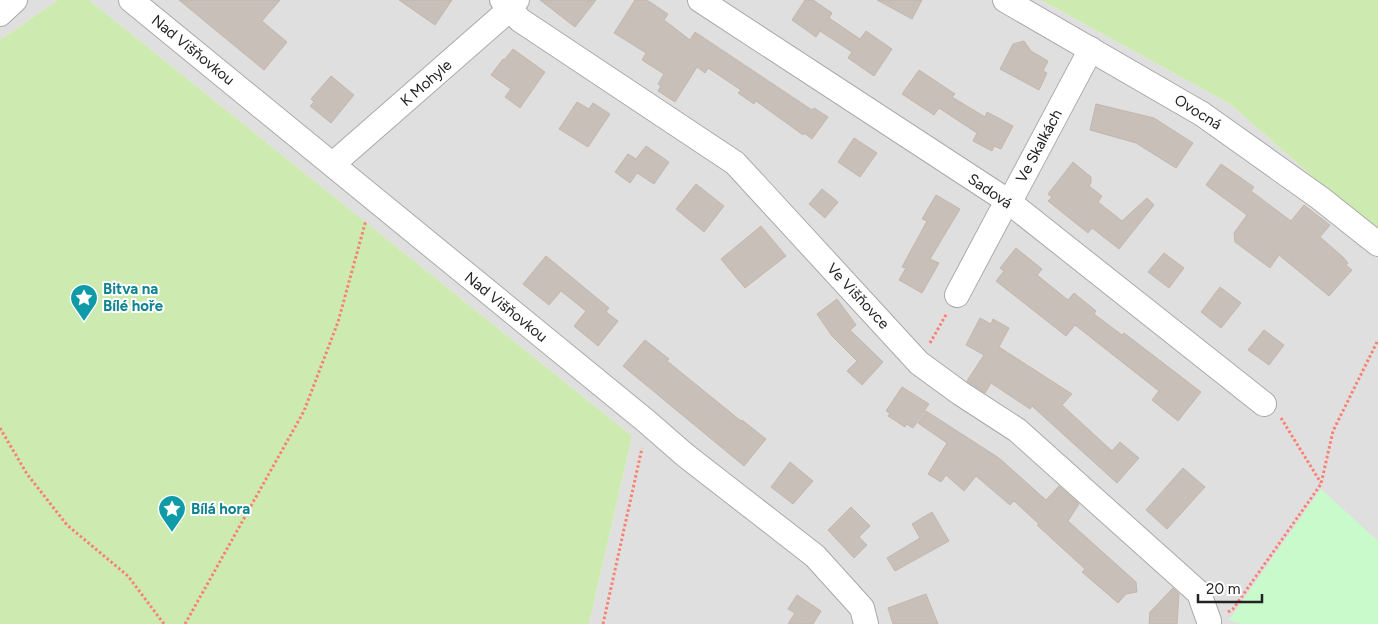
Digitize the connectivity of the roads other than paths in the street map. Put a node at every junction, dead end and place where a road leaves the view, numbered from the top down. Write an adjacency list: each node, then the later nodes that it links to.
1 (15, 0): 6 (street)
2 (132, 0): 8 (street, Nad Višňovkou)
3 (700, 0): 9 (street, Sadová)
4 (1005, 0): 7 (street, Ovocná)
5 (510, 3): 8 (street, K Mohyle); 13 (street, Ve Višňovce)
6 (0, 14)
7 (1091, 49): 9 (street, Ve Skalkách); 10 (street, Ovocná)
8 (333, 164): 14 (street, Nad Višňovkou)
9 (1008, 202): 11 (street, Ve Skalkách); 12 (street, Sadová)
10 (1378, 244)
11 (957, 295)
12 (1264, 404)
13 (1209, 622)
14 (866, 624)

